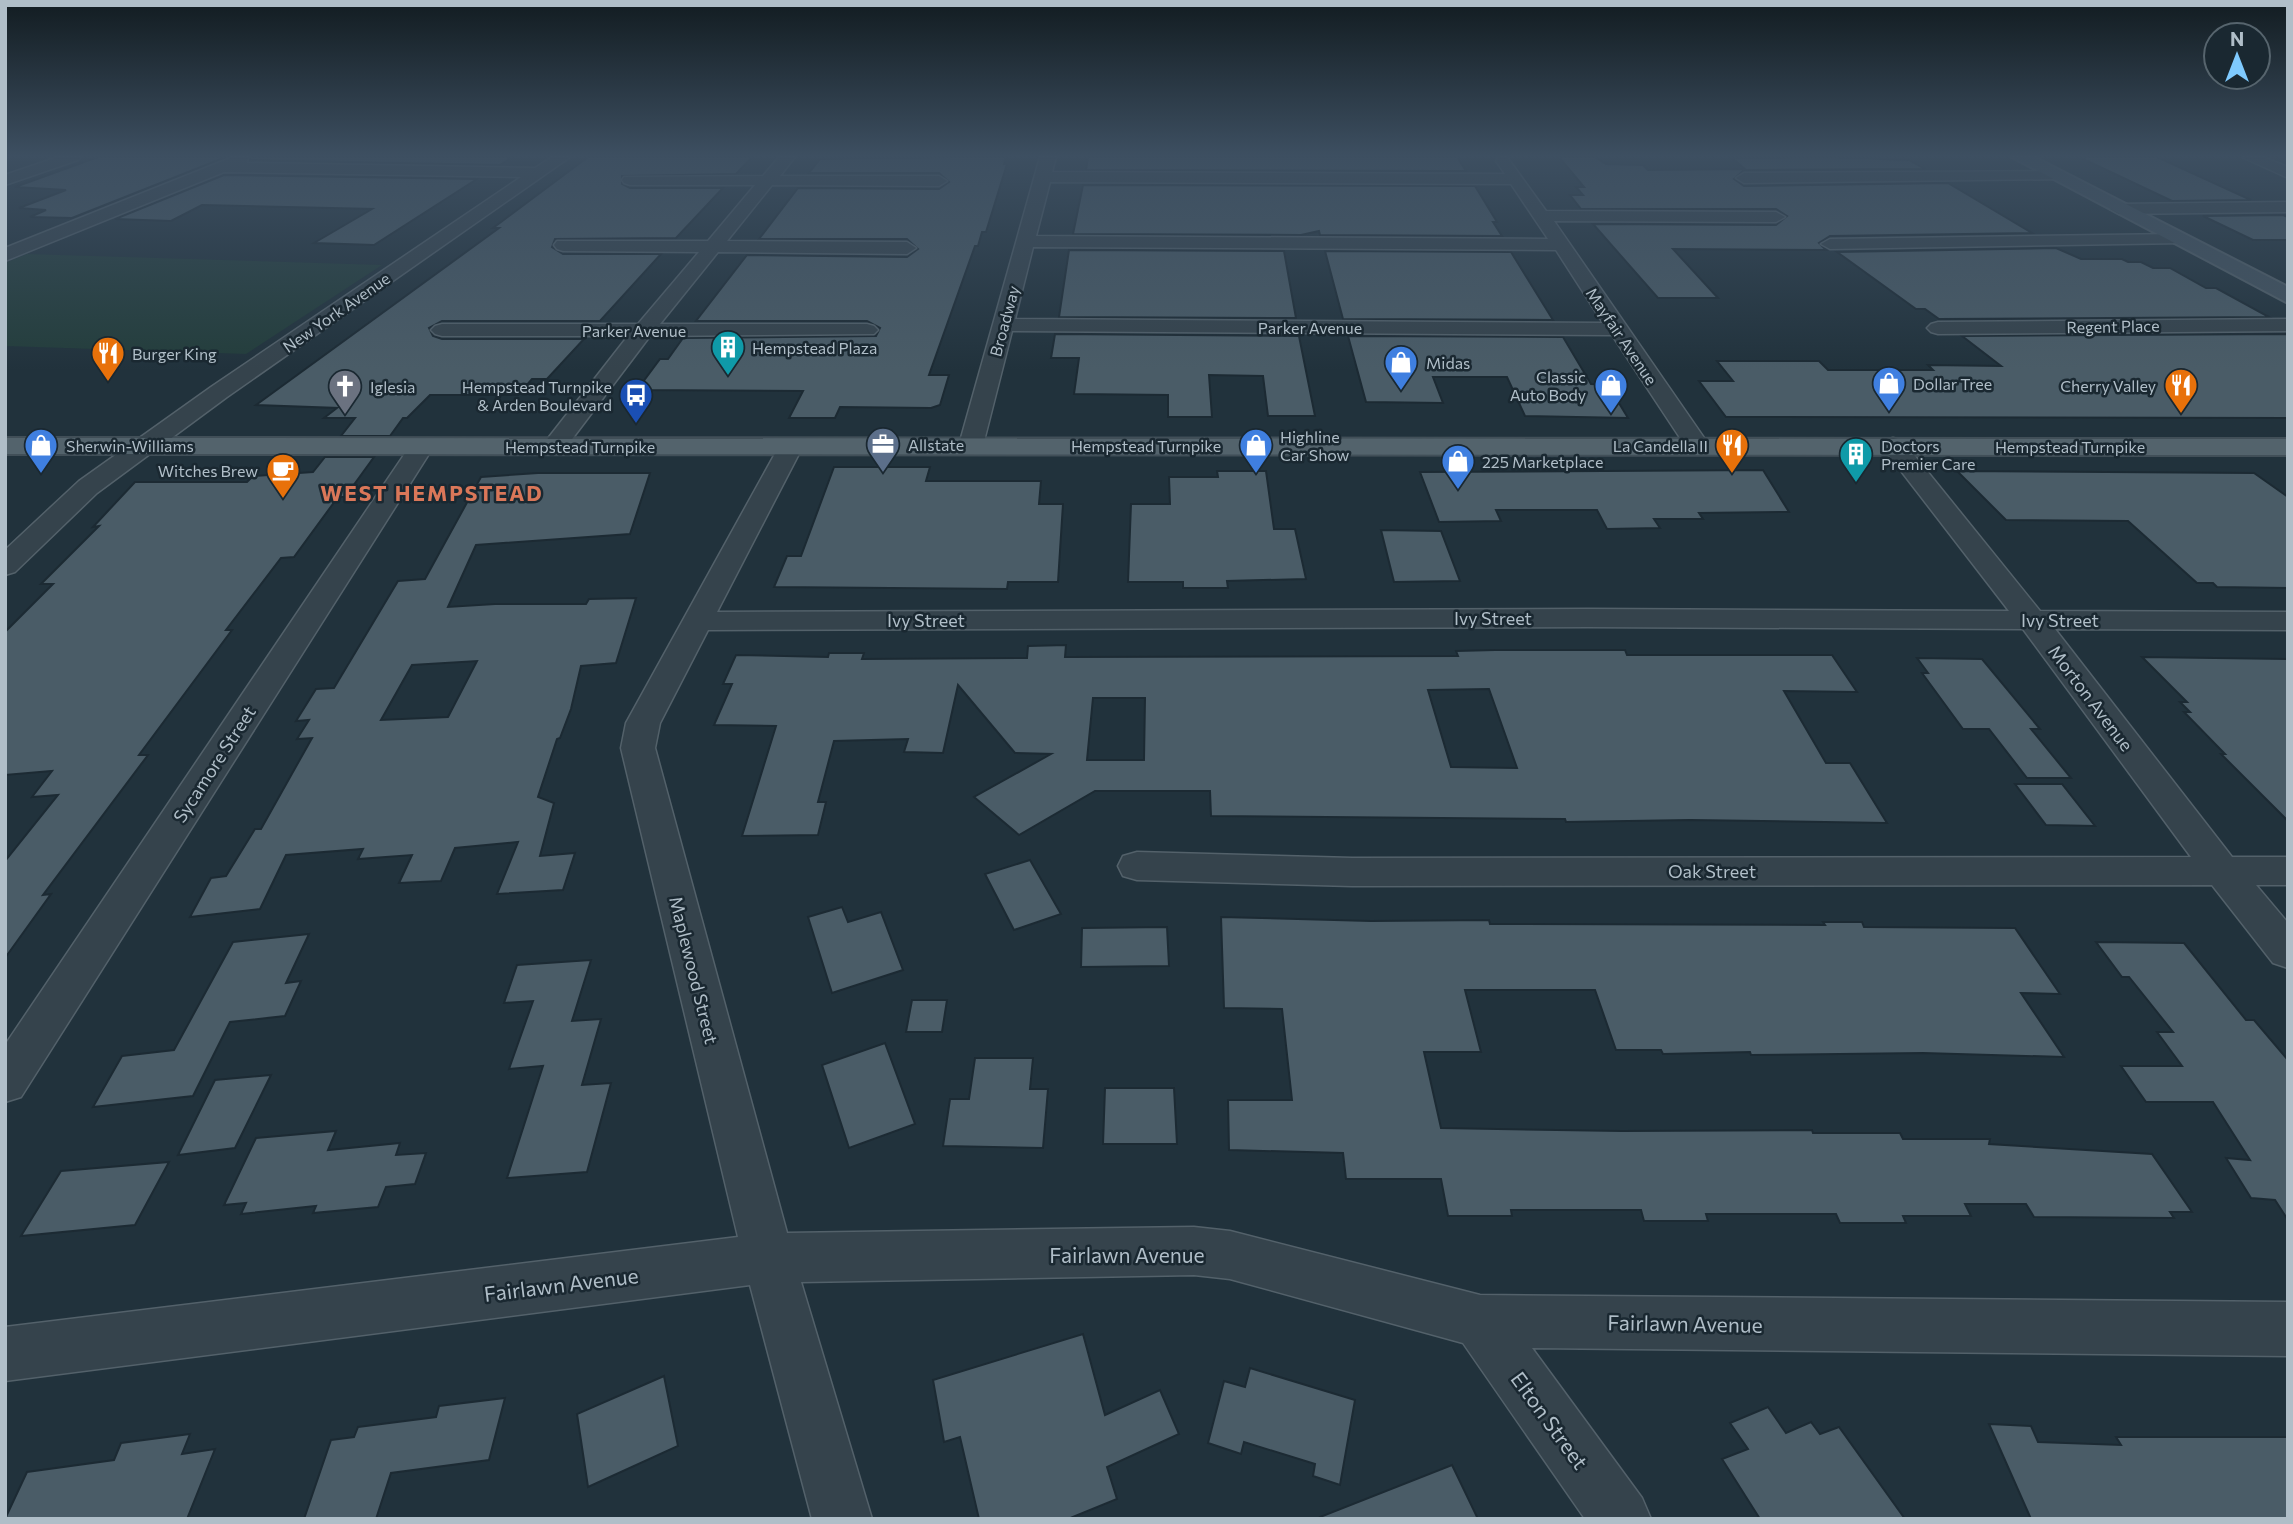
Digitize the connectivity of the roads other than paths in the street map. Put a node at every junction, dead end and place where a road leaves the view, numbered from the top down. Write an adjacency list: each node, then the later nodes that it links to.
1 (71, 228): 14 (street)
2 (458, 228): 27 (street, New York Avenue)
3 (729, 228): 12 (street)
4 (1029, 228): 8 (street, Broadway)
5 (1549, 228): 11 (street, Mayfair Avenue)
6 (2157, 228): 7 (main road)
7 (2177, 239): 9 (street); 15 (main road)
8 (1026, 241): 11 (street); 16 (street, Broadway)
9 (1830, 244)
10 (563, 245): 12 (street)
11 (1560, 245): 19 (street, Mayfair Avenue)
12 (714, 246): 13 (street); 22 (street)
13 (907, 248)
14 (5, 255)
15 (2288, 296)
16 (1003, 325): 19 (street, Parker Avenue); 23 (street, Broadway)
17 (2288, 325): 18 (street, Regent Place)
18 (1938, 328)
19 (1618, 329): 24 (street, Mayfair Avenue)
20 (442, 330): 22 (street, Parker Avenue)
21 (867, 330): 22 (street, Parker Avenue)
22 (643, 331): 29 (street)
23 (971, 445): 24 (main road, Hempstead Turnpike); 30 (main road, Hempstead Turnpike)
24 (1697, 445): 25 (main road, Hempstead Turnpike)
25 (1893, 445): 31 (main road, Hempstead Turnpike); 33 (street, Morton Avenue)
26 (5, 446): 27 (main road, Hempstead Turnpike)
27 (146, 446): 28 (main road, Hempstead Turnpike); 32 (street, New York Avenue)
28 (422, 446): 29 (main road, Hempstead Turnpike); 40 (street, Sycamore Street)
29 (554, 446): 30 (main road, Hempstead Turnpike)
30 (791, 446): 34 (street, Maplewood Street)
31 (2288, 447)
32 (5, 566)
33 (2031, 619): 34 (street, Ivy Street); 35 (street, Ivy Street); 37 (street, Morton Avenue)
34 (698, 621): 41 (street, Maplewood Street)
35 (2288, 621)
36 (1137, 866): 37 (street, Oak Street)
37 (2222, 871): 38 (street, Oak Street); 39 (street, Morton Avenue)
38 (2288, 872)
39 (2288, 952)
40 (5, 1083)
41 (768, 1258): 42 (street, Fairlawn Avenue); 44 (street, Fairlawn Avenue); 45 (street, Maplewood Street)
42 (1480, 1321): 43 (street, Fairlawn Avenue); 46 (street, Elton Street)
43 (2288, 1329)
44 (5, 1354)
45 (842, 1519)
46 (1621, 1519)

